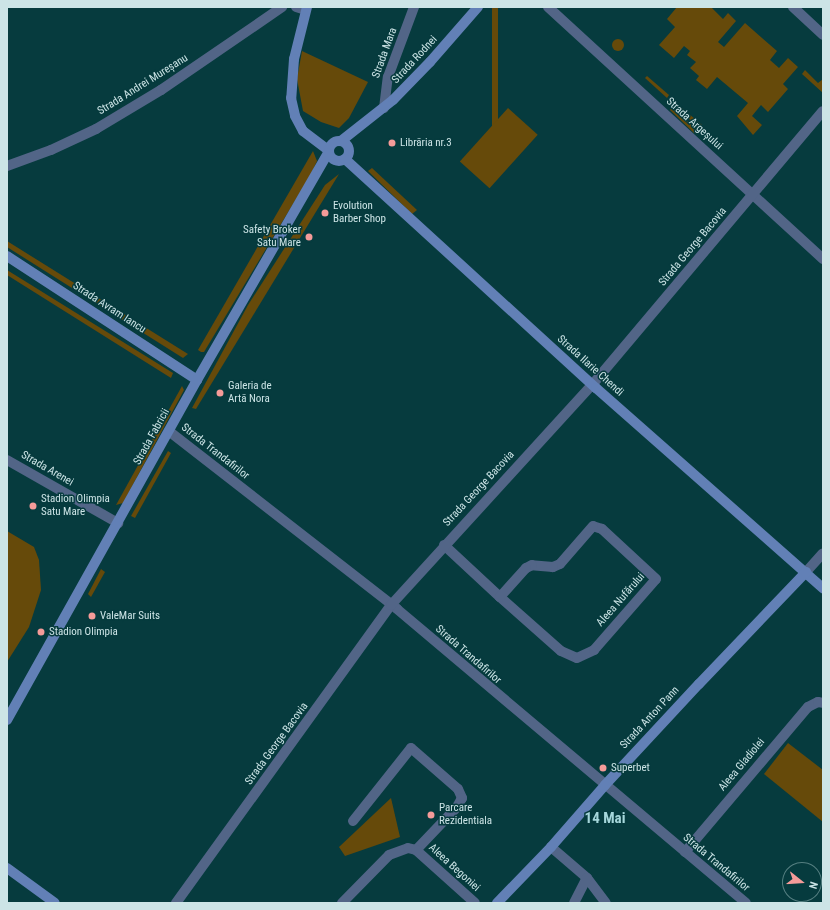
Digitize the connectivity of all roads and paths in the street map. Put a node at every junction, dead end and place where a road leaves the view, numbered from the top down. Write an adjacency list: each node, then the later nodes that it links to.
1 (282, 7): 12 (street, Strada Andrei Mureșanu)
2 (296, 7): 7 (street)
3 (414, 7): 9 (street, Strada Mara)
4 (478, 7): 9 (street, Strada Rodnei)
5 (548, 7): 13 (street, Strada Argeșului)
6 (793, 7): 8 (street)
7 (306, 9): 11 (street)
8 (823, 35)
9 (384, 108): 11 (street, Strada Rodnei)
10 (823, 111): 13 (street, Strada George Bacovia)
11 (335, 149): 16 (street, Strada Fabricii); 17 (street, Strada Ilarie Chendi)
12 (7, 166)
13 (753, 194): 15 (street, Strada Argeșului); 17 (street, Strada George Bacovia)
14 (7, 256): 16 (street, Strada Avram Iancu)
15 (823, 260)
16 (197, 380): 18 (street, Strada Fabricii)
17 (592, 385): 21 (street, Strada George Bacovia); 23 (street, Strada Ilarie Chendi)
18 (170, 432): 20 (street, Strada Fabricii); 26 (street, Strada Trandafirilor)
19 (7, 460): 20 (street, Strada Arenei)
20 (118, 523): 28 (street, Strada Fabricii)
21 (444, 545): 25 (street, Aleea Nufărului); 26 (street, Strada George Bacovia)
22 (823, 552): 23 (street, Strada Anton Pann)
23 (806, 572): 24 (street, Strada Ilarie Chendi); 29 (street, Strada Anton Pann)
24 (823, 588)
25 (500, 597): 25 (street, Aleea Nufărului)
26 (391, 605): 29 (street, Strada Trandafirilor); 37 (street, Strada George Bacovia)
27 (823, 703): 33 (street, Aleea Gladiolei)
28 (7, 720)
29 (605, 785): 31 (street, Strada Anton Pann); 33 (street, Strada Trandafirilor)
30 (353, 821): 32 (street, Aleea Begoniei)
31 (551, 848): 35 (street); 40 (street, Strada Anton Pann)
32 (416, 850): 38 (street, Aleea Begoniei); 39 (street, Aleea Begoniei)
33 (685, 852): 43 (street, Strada Trandafirilor)
34 (7, 868): 36 (street)
35 (587, 878): 41 (street); 42 (street)
36 (55, 903)
37 (176, 903)
38 (342, 903)
39 (475, 903)
40 (497, 903)
41 (574, 903)
42 (606, 903)
43 (746, 903)

